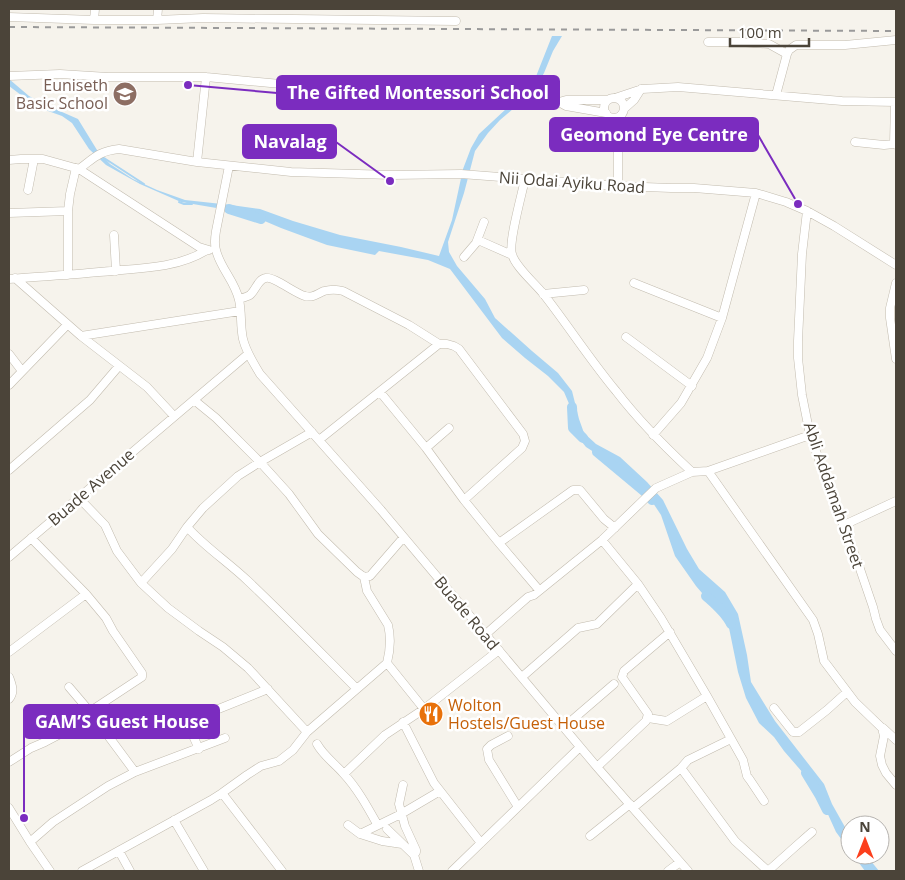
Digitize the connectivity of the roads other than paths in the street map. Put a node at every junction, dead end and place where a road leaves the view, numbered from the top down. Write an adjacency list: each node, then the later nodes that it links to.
1 (95, 9): 6 (street)
2 (158, 9): 7 (street)
3 (241, 9): 5 (street)
4 (9, 18): 6 (street)
5 (240, 19): 7 (street); 8 (street)
6 (94, 20): 7 (street)
7 (157, 20)
8 (456, 21)
9 (896, 40): 11 (street)
10 (708, 42): 11 (street)
11 (787, 54): 15 (street)
12 (10, 76): 13 (street)
13 (206, 77): 17 (street); 26 (street)
14 (642, 89): 15 (street); 16 (street); 19 (street)
15 (776, 95): 18 (street)
16 (611, 99): 17 (street); 19 (street); 20 (street)
17 (558, 102): 20 (street)
18 (896, 102): 23 (street)
19 (623, 112): 20 (street); 21 (street)
20 (608, 115): 21 (street)
21 (618, 140): 30 (street)
22 (855, 142): 23 (street)
23 (895, 145)
24 (34, 159): 25 (street); 28 (street); 31 (street)
25 (9, 160)
26 (197, 162): 27 (street, Nii Odai Ayiku Road); 28 (street, Nii Odai Ayiku Road)
27 (229, 166): 29 (street, Nii Odai Ayiku Road); 40 (street)
28 (77, 169): 33 (street); 39 (street)
29 (525, 179): 30 (street, Nii Odai Ayiku Road); 41 (street)
30 (618, 186): 32 (street, Nii Odai Ayiku Road)
31 (28, 190)
32 (756, 193): 34 (street, Nii Odai Ayiku Road); 53 (street)
33 (68, 211): 35 (street); 45 (street)
34 (806, 211): 43 (street, Nii Odai Ayiku Road); 71 (street, Abli Addamah Street)
35 (9, 213)
36 (484, 222): 38 (street)
37 (114, 235): 44 (street)
38 (478, 240): 41 (street); 42 (street)
39 (207, 250): 40 (street); 44 (street)
40 (216, 250): 51 (street, Buade Road)
41 (512, 255): 50 (street)
42 (464, 257)
43 (896, 265)
44 (116, 271): 45 (street)
45 (68, 275): 46 (street)
46 (12, 278): 54 (street)
47 (634, 283): 53 (street)
48 (896, 284): 60 (street)
49 (584, 290): 50 (street)
50 (543, 294): 70 (street)
51 (239, 299): 52 (street, Buade Road); 57 (street)
52 (240, 311): 55 (street); 59 (street, Buade Road)
53 (722, 318): 64 (street)
54 (68, 325): 55 (street); 62 (street)
55 (81, 336): 61 (street)
56 (626, 337): 64 (street)
57 (439, 344): 65 (street); 79 (street)
58 (9, 354): 62 (street)
59 (248, 354): 66 (street, Buade Avenue); 69 (street, Buade Road)
60 (896, 359)
61 (119, 366): 67 (street); 75 (street)
62 (22, 371): 63 (street)
63 (9, 385)
64 (692, 386): 70 (street)
65 (380, 392): 72 (street); 73 (street)
66 (194, 400): 67 (street, Buade Avenue); 74 (street)
67 (174, 416): 78 (street, Buade Avenue)
68 (449, 428): 73 (street)
69 (312, 432): 72 (street, Buade Road); 74 (street)
70 (653, 435): 77 (street)
71 (810, 435): 76 (street); 81 (street, Abli Addamah Street)
72 (319, 440): 85 (street, Buade Road)
73 (426, 448): 79 (street)
74 (260, 462): 82 (street); 89 (street)
75 (9, 470)
76 (708, 471): 77 (street); 106 (street)
77 (692, 472): 83 (street)
78 (78, 498): 84 (street, Buade Avenue); 90 (street)
79 (464, 500): 87 (street)
80 (896, 501): 81 (street)
81 (844, 526): 97 (street, Abli Addamah Street)
82 (187, 527): 90 (street); 105 (street)
83 (615, 528): 86 (street); 87 (street)
84 (31, 538): 88 (street, Buade Avenue); 93 (street)
85 (403, 538): 89 (street); 95 (street, Buade Road)
86 (602, 540): 91 (street); 92 (street)
87 (499, 543): 92 (street)
88 (9, 557)
89 (364, 577): 99 (street)
90 (141, 583): 104 (street)
91 (638, 584): 94 (street); 101 (street)
92 (539, 590): 95 (street)
93 (86, 594): 98 (street); 111 (street)
94 (670, 632): 107 (street); 112 (street)
95 (486, 634): 96 (street, Buade Road)
96 (498, 650): 101 (street, Buade Road); 110 (street)
97 (896, 651)
98 (9, 652)
99 (387, 663): 105 (street); 110 (street)
100 (9, 677): 108 (street)
101 (522, 677): 114 (street, Buade Road)
102 (614, 684): 114 (street)
103 (69, 687): 111 (street)
104 (268, 689): 116 (street); 123 (street)
105 (357, 689): 116 (street)
106 (847, 692): 109 (street); 115 (street)
107 (708, 696): 112 (street); 119 (street)
108 (9, 699)
109 (774, 708)
110 (424, 709): 113 (street)
111 (92, 714): 124 (street); 127 (street)
112 (648, 718): 125 (street)
113 (403, 722): 128 (street); 131 (street)
114 (564, 727): 122 (street, Buade Road)
115 (882, 728): 120 (street); 130 (street)
116 (307, 732): 132 (street)
117 (508, 736): 135 (street)
118 (226, 738): 123 (street)
119 (731, 739): 126 (street); 133 (street)
120 (896, 740)
121 (317, 744): 128 (street)
122 (580, 747): 125 (street, Buade Road); 135 (street)
123 (199, 749): 127 (street)
124 (9, 762)
125 (597, 767): 134 (street, Buade Road)
126 (681, 768): 134 (street); 160 (street)
127 (135, 772): 145 (street)
128 (344, 774): 139 (street)
129 (403, 785): 137 (street)
130 (896, 785)
131 (440, 791): 137 (street); 146 (street)
132 (222, 793): 138 (street); 155 (street)
133 (764, 801)
134 (632, 806): 144 (street); 150 (street, Buade Road)
135 (518, 807): 146 (street)
136 (9, 808): 145 (street)
137 (402, 814): 139 (street); 149 (street)
138 (174, 820): 148 (street); 154 (street)
139 (377, 824): 143 (street)
140 (348, 826): 143 (street)
141 (387, 829): 147 (street)
142 (812, 832): 160 (street)
143 (360, 834): 147 (street)
144 (590, 836)
145 (30, 842): 151 (street)
146 (481, 843): 157 (street)
147 (404, 845): 149 (street)
148 (119, 851): 152 (street); 153 (street)
149 (414, 855): 156 (street)
150 (680, 862): 158 (street); 159 (street, Buade Road)
151 (50, 871)
152 (82, 871)
153 (130, 871)
154 (204, 871)
155 (282, 871)
156 (419, 871)
157 (452, 871)
158 (668, 871)
159 (688, 871)
160 (768, 871)

